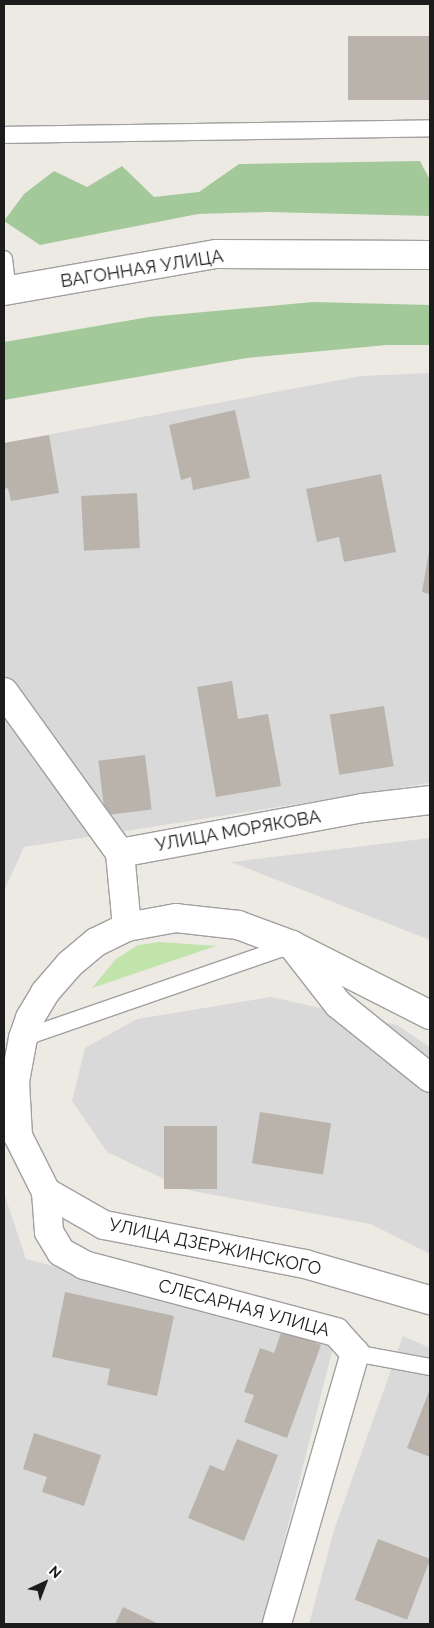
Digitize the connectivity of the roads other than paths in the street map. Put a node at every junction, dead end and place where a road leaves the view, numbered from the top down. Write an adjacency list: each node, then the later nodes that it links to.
1 (430, 128): 2 (lane)
2 (4, 135)
3 (430, 256): 5 (street, ВАГОННАЯ УЛИЦА)
4 (4, 259): 5 (lane)
5 (6, 291)
6 (4, 692): 8 (street)
7 (430, 800): 8 (street, УЛИЦА МОРЯКОВА)
8 (120, 852): 9 (street)
9 (127, 927): 10 (street); 12 (street)
10 (292, 945): 11 (street); 12 (lane); 13 (street)
11 (430, 1015)
12 (22, 1038): 14 (street)
13 (430, 1078)
14 (46, 1192): 15 (street, УЛИЦА ДЗЕРЖИНСКОГО); 16 (street, СЛЕСАРНАЯ УЛИЦА)
15 (430, 1300)
16 (355, 1353): 17 (lane); 18 (street)
17 (430, 1367)
18 (277, 1624)

